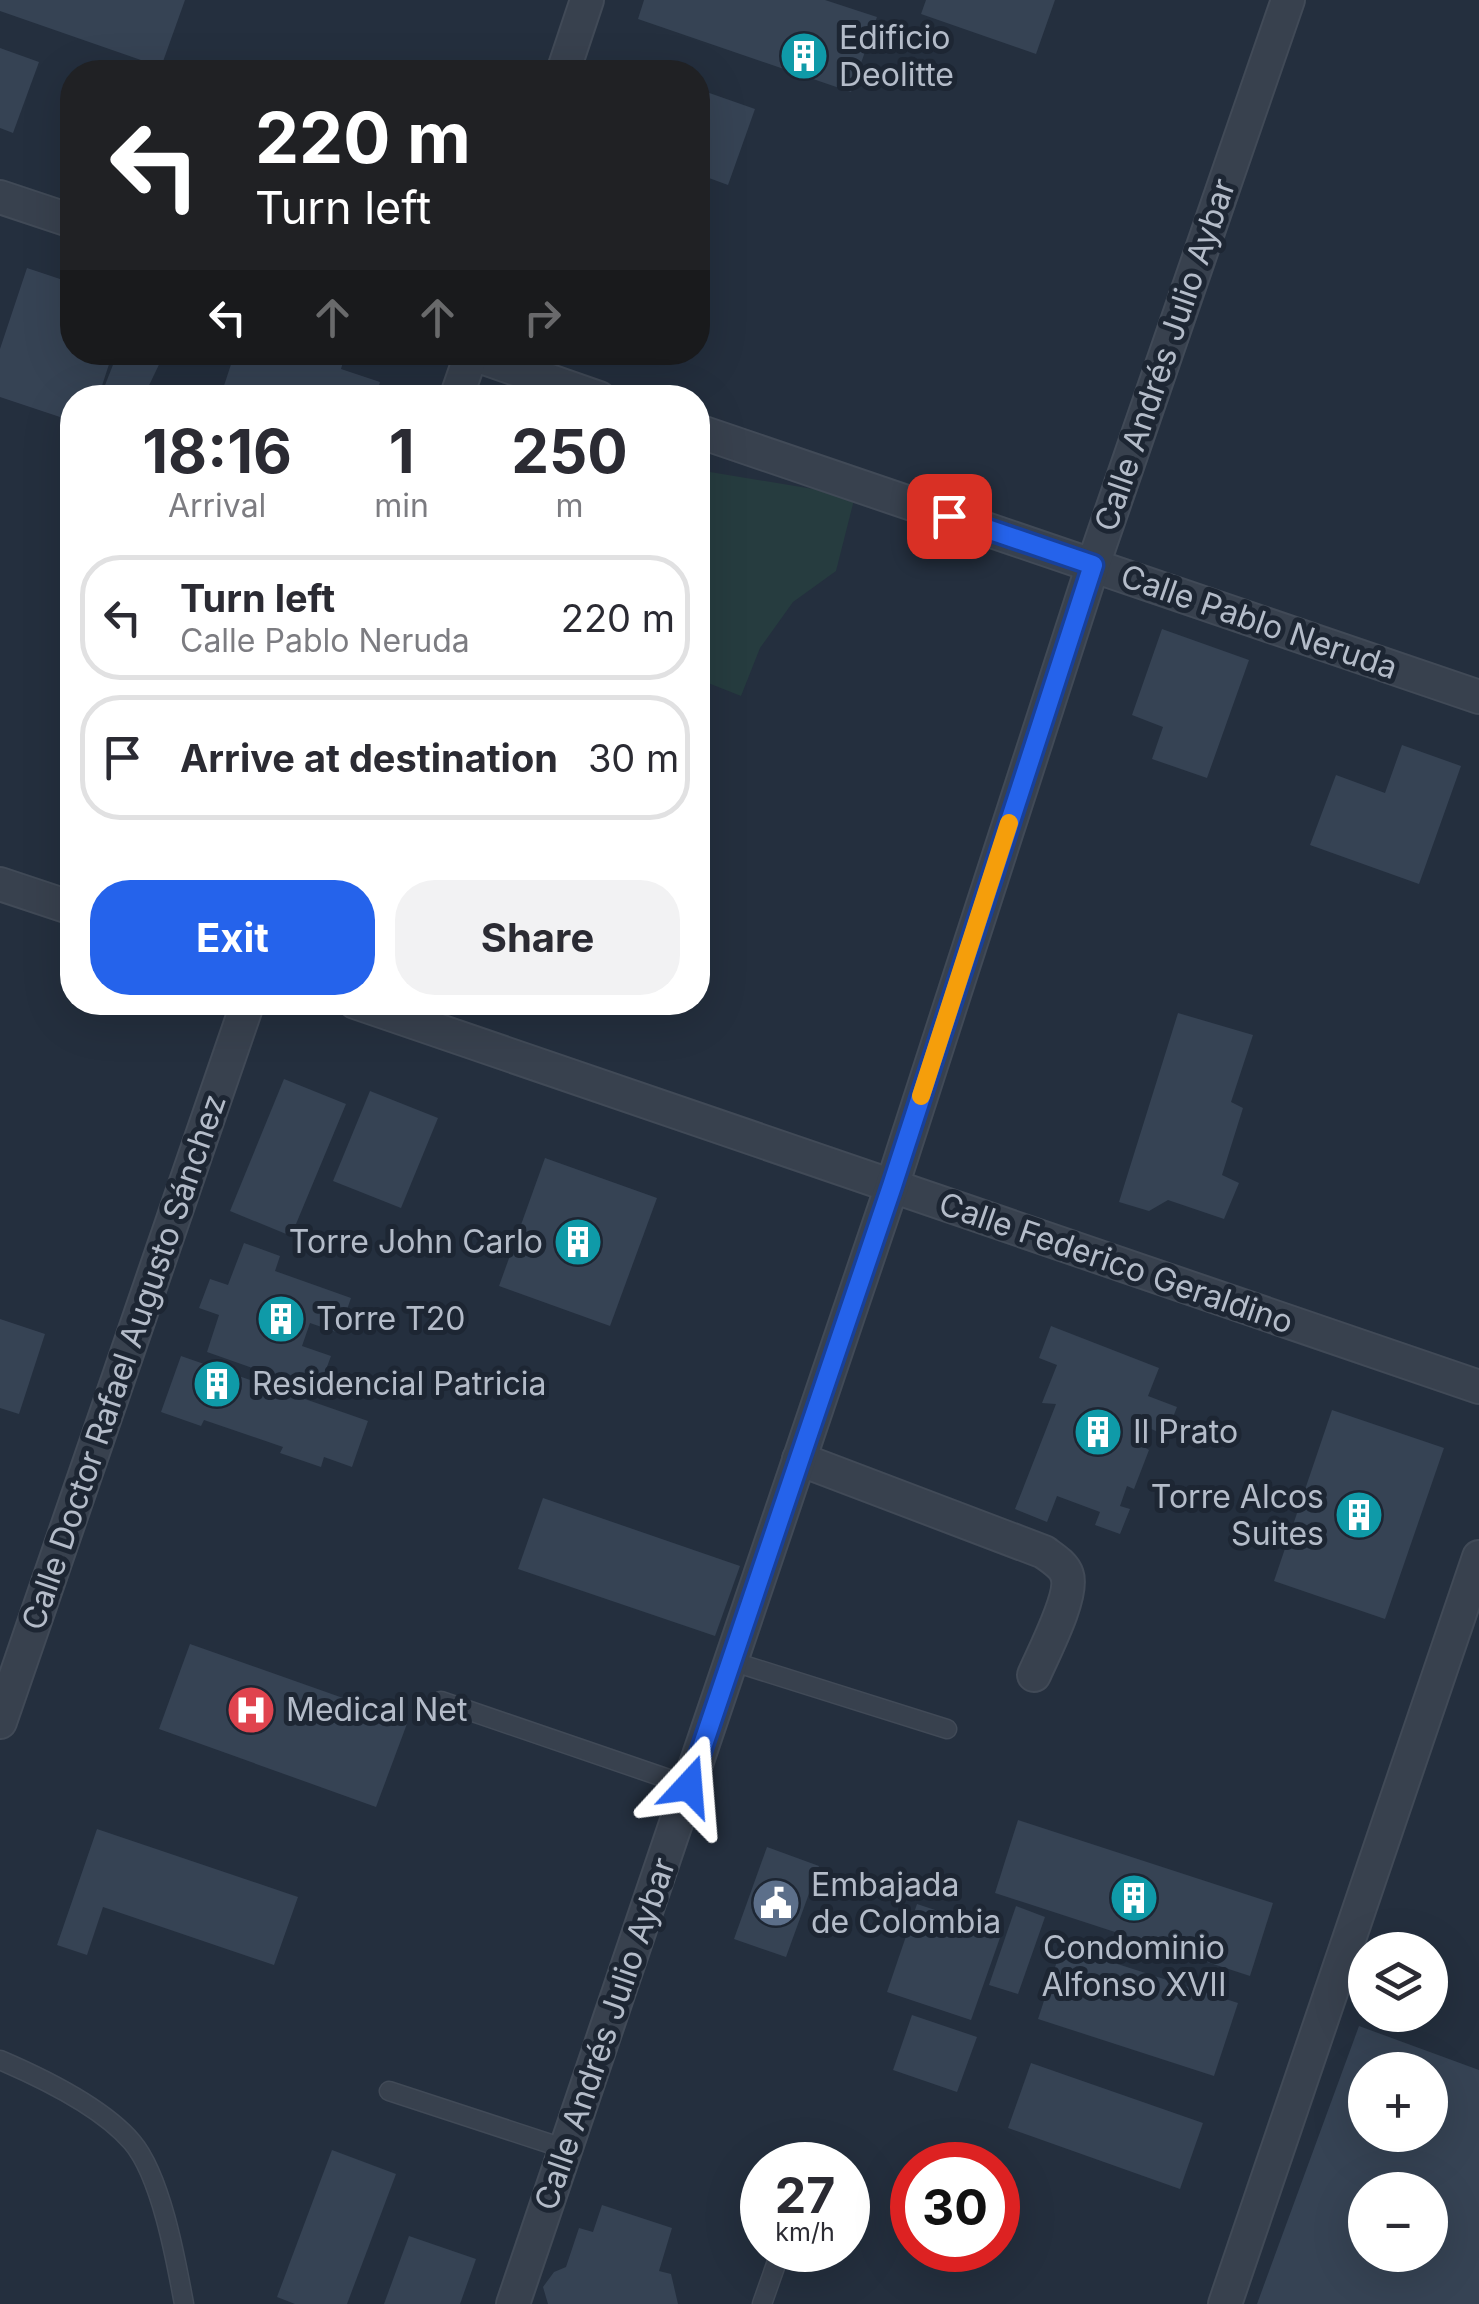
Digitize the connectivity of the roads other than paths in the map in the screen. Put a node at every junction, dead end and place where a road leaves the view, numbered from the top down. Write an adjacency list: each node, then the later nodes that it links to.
1 (587, 0): 3 (street)
2 (1288, 0): 9 (street, Calle Andrés Julio Aybar)
3 (567, 60)
4 (0, 197): 5 (street)
5 (60, 217)
6 (504, 365): 7 (street)
7 (562, 385)
8 (710, 435): 9 (street, Calle Pablo Neruda)
9 (1093, 565): 10 (street, Calle Pablo Neruda); 15 (street, Calle Andrés Julio Aybar)
10 (1479, 697)
11 (0, 884): 12 (street)
12 (60, 904)
13 (244, 1015): 22 (street, Calle Doctor Rafael Augusto Sánchez)
14 (393, 1015): 15 (street, Calle Federico Geraldino)
15 (892, 1186): 16 (street, Calle Federico Geraldino); 17 (street, Calle Andrés Julio Aybar)
16 (1479, 1386)
17 (799, 1459): 19 (street, Calle Andrés Julio Aybar); 20 (street)
18 (1479, 1557): 32 (street)
19 (731, 1660): 23 (lane); 24 (street, Calle Andrés Julio Aybar)
20 (1034, 1675)
21 (441, 1701): 24 (lane)
22 (0, 1722)
23 (947, 1729)
24 (689, 1786): 27 (street, Calle Andrés Julio Aybar)
25 (0, 2060): 29 (lane)
26 (389, 2091): 27 (lane)
27 (566, 2149): 30 (street, Calle Andrés Julio Aybar)
28 (773, 2272): 31 (lane)
29 (184, 2304)
30 (513, 2304)
31 (762, 2304)
32 (1225, 2304)

